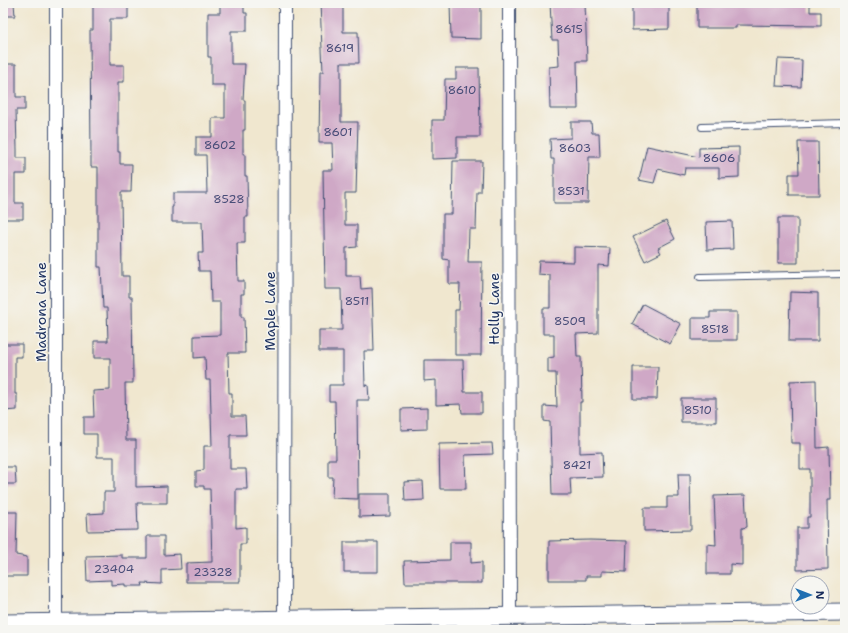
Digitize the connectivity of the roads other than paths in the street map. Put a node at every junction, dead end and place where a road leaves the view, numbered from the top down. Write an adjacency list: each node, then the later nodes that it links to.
1 (56, 3): 11 (street, Madrona Lane)
2 (285, 3): 10 (street, Maple Lane)
3 (509, 3): 9 (street, Holly Lane)
4 (845, 123): 5 (lane)
5 (702, 127)
6 (845, 274): 7 (lane)
7 (700, 276)
8 (845, 612): 9 (street)
9 (510, 616): 12 (street)
10 (284, 619): 13 (street); 15 (street)
11 (56, 622): 14 (street); 15 (street)
12 (442, 623): 13 (street)
13 (374, 624)
14 (11, 625)
15 (172, 625)

